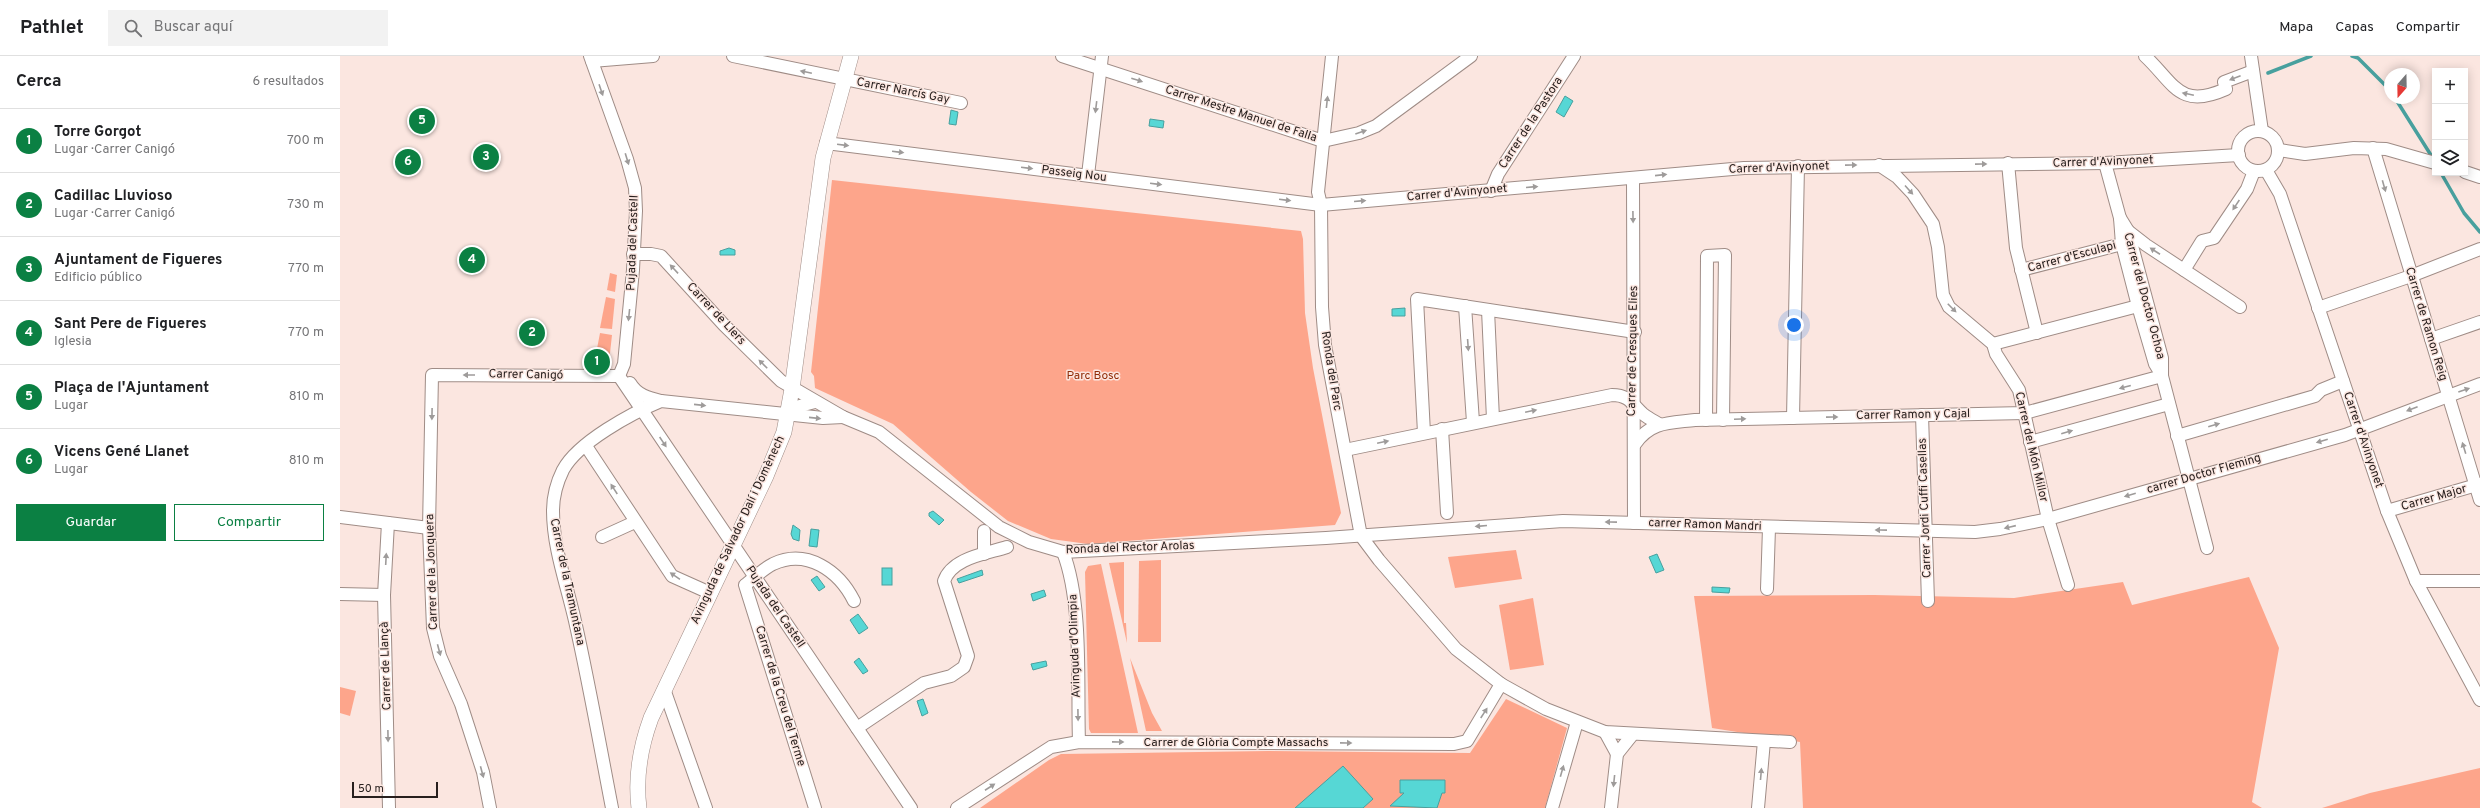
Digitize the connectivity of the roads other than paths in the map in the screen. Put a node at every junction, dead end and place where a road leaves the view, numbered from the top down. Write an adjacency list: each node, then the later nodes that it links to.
1 (653, 56): 10 (street)
2 (733, 56): 13 (street, Carrer Narcís Gay, one-way to 2)
3 (851, 56): 13 (main road, Avinguda de Salvador Dalí i Domènech)
4 (1062, 56): 11 (street, Carrer Mestre Manuel de Falla)
5 (1332, 56): 16 (street, Ronda del Parc, one-way to 5)
6 (1471, 56): 16 (street, Carrer Mestre Manuel de Falla, one-way to 6)
7 (1574, 56): 31 (street, Carrer de la Pastora)
8 (2145, 56): 12 (street, one-way to 8)
9 (2251, 56): 12 (street)
10 (591, 59): 37 (street, Pujada del Castell, one-way to 37)
11 (1101, 62): 16 (street, Carrer Mestre Manuel de Falla, one-way to 16); 28 (street, one-way to 28)
12 (2253, 71): 15 (street)
13 (844, 80): 14 (street, Carrer Narcís Gay); 17 (main road, Avinguda de Salvador Dalí i Domènech)
14 (961, 102)
15 (2262, 131): 19 (street); 20 (street)
16 (1323, 141): 32 (street, Ronda del Parc)
17 (826, 143): 28 (street, Passeig Nou, one-way to 28); 57 (main road, Avinguda de Salvador Dalí i Domènech)
18 (2373, 148): 19 (street); 21 (street); 40 (street, Carrer de Ramon Reig, one-way to 40)
19 (2279, 150): 26 (street)
20 (2238, 155): 23 (street, Carrer d'Avinyonet); 26 (street)
21 (2432, 162)
22 (2008, 163): 23 (street, Carrer d'Avinyonet); 24 (street, Carrer d'Avinyonet, one-way to 22); 38 (street)
23 (2106, 164): 33 (street, Carrer del Doctor Ochoa)
24 (1879, 165): 25 (street, Carrer d'Avinyonet, one-way to 24); 50 (street, Carrer del Món Millor, one-way to 50)
25 (1798, 166): 30 (street, Carrer d'Avinyonet, one-way to 25); 68 (street)
26 (2260, 170): 39 (street, one-way to 39); 44 (street, Carrer d'Avinyonet)
27 (2468, 173): 29 (street)
28 (1088, 175): 32 (street, Passeig Nou, one-way to 32)
29 (2480, 177)
30 (1633, 178): 31 (street, Carrer d'Avinyonet, one-way to 30); 47 (street, Carrer de Cresques Elies, one-way to 47)
31 (1491, 191): 32 (street, Carrer d'Avinyonet, one-way to 31)
32 (1321, 205): 81 (street, Ronda del Parc)
33 (2120, 218): 34 (street, Carrer del Doctor Ochoa); 35 (street, Carrer del Doctor Ochoa)
34 (2128, 231): 39 (street, one-way to 34); 54 (street, Carrer del Doctor Ochoa)
35 (2122, 244): 38 (street, Carrer d'Esculapi); 42 (street, Carrer del Doctor Ochoa)
36 (2480, 248): 40 (street)
37 (633, 254): 51 (street, Pujada del Castell, one-way to 51); 57 (street, Carrer de Llers, one-way to 37)
38 (2021, 270): 48 (street)
39 (2184, 270): 43 (street)
40 (2411, 276): 44 (street); 49 (street, Carrer de Ramon Reig)
41 (1465, 306): 45 (street); 72 (street, one-way to 72); 76 (street)
42 (2138, 306): 48 (street); 54 (street, Carrer del Doctor Ochoa)
43 (2240, 307)
44 (2318, 308): 55 (street, Carrer d'Avinyonet)
45 (1488, 310): 47 (street); 69 (street)
46 (2480, 322): 49 (street)
47 (1635, 332): 60 (street, Carrer de Cresques Elies)
48 (2037, 333): 50 (street)
49 (2431, 339): 58 (street, Carrer de Ramon Reig)
50 (1994, 344): 64 (street, Carrer del Món Millor)
51 (624, 364): 53 (street, Pujada del Castell); 59 (street, Pujada del Castell)
52 (432, 375): 53 (street, Carrer Canigó, one-way to 52); 92 (street, Carrer de la Jonquera, one-way to 92)
53 (620, 376): 63 (street, Pujada del Castell)
54 (2162, 376): 62 (street, Carrer del Doctor Ochoa); 64 (street, Carrer Ramon y Cajal, one-way to 64)
55 (2343, 381): 75 (street, Carrer d'Avinyonet); 77 (street, one-way to 55)
56 (2480, 384): 58 (street, carrer Doctor Fleming, one-way to 56)
57 (792, 389): 61 (street, Ronda del Rector Arolas); 65 (main road, Avinguda de Salvador Dalí i Domènech)
58 (2448, 395): 75 (street, carrer Doctor Fleming, one-way to 75); 83 (street, Carrer de Ramon Reig, one-way to 58)
59 (661, 401): 63 (street, Carrer de la Tramuntana); 65 (street, Pujada del Castell, one-way to 65)
60 (1633, 401): 69 (street, one-way to 60); 73 (street); 79 (street, Carrer de Cresques Elies)
61 (815, 402): 65 (street); 67 (street, Ronda del Rector Arolas)
62 (2169, 404): 77 (street, Carrer del Doctor Ochoa); 78 (street, one-way to 62)
63 (642, 409): 80 (street, Carrer de la Tramuntana); 98 (street, Pujada del Castell, one-way to 98)
64 (2025, 414): 66 (street, Carrer Ramon y Cajal); 78 (street, Carrer del Món Millor)
65 (788, 415): 67 (street, Ronda del Rector Arolas, one-way to 67); 98 (main road, Avinguda de Salvador Dalí i Domènech)
66 (1922, 415): 68 (street, Carrer Ramon y Cajal, one-way to 66); 95 (street, Carrer Jordi Cuffi Casellas)
67 (843, 417): 101 (street, Ronda del Rector Arolas)
68 (1793, 418): 71 (street, Carrer Ramon y Cajal, one-way to 68)
69 (1493, 419): 72 (street)
70 (1706, 420): 71 (street, Carrer Ramon y Cajal); 71 (street); 73 (street, Carrer Ramon y Cajal)
71 (1723, 420)
72 (1473, 422): 74 (street)
73 (1659, 424): 79 (street, Carrer Ramon y Cajal)
74 (1442, 429): 76 (street); 86 (street)
75 (2359, 430): 82 (street, carrer Doctor Fleming, one-way to 82); 85 (street, Carrer d'Avinyonet)
76 (1424, 433): 81 (street, one-way to 76)
77 (2177, 436): 82 (street, Carrer del Doctor Ochoa)
78 (2030, 442): 88 (street, Carrer del Món Millor)
79 (1635, 444): 91 (street, Carrer de Cresques Elies)
80 (586, 446): 89 (street, one-way to 80); 126 (street, Carrer de la Tramuntana)
81 (1345, 450): 96 (street, Ronda del Parc)
82 (2187, 479): 88 (street, carrer Doctor Fleming, one-way to 88); 100 (street, Carrer del Doctor Ochoa)
83 (2478, 485): 84 (street, Carrer de Ramon Reig); 85 (street, Carrer Major)
84 (2480, 500)
85 (2387, 511): 104 (street, Carrer d'Avinyonet)
86 (1447, 513)
87 (340, 517): 90 (street)
88 (2048, 519): 95 (street, carrer Ramon Mandri, one-way to 95); 106 (street, Carrer del Món Millor)
89 (635, 522): 97 (street); 108 (street, one-way to 89)
90 (388, 523): 92 (street); 110 (street, Carrer de Llançà, one-way to 90)
91 (1634, 523): 93 (street, carrer Ramon Mandri); 96 (street, carrer Ramon Mandri, one-way to 96)
92 (429, 528): 125 (street, Carrer de la Jonquera, one-way to 125)
93 (1769, 528): 95 (street, carrer Ramon Mandri, one-way to 93); 107 (street)
94 (984, 531): 102 (street)
95 (1925, 531): 112 (street, Carrer Jordi Cuffi Casellas)
96 (1361, 536): 101 (street, Ronda del Rector Arolas); 113 (street)
97 (602, 537)
98 (733, 544): 103 (street, Pujada del Castell); 108 (main road, Avinguda de Salvador Dalí i Domènech)
99 (1007, 547): 102 (street)
100 (2207, 548)
101 (1063, 552): 121 (street, Avinguda d'Olimpia, one-way to 121)
102 (984, 554): 117 (street)
103 (755, 577): 111 (street); 117 (street, Pujada del Castell); 129 (street, Carrer de la Creu del Terme)
104 (2416, 581): 105 (street); 115 (street, Carrer d'Avinyonet)
105 (2480, 582)
106 (2068, 585)
107 (1767, 589)
108 (710, 593): 114 (main road, Avinguda de Salvador Dalí i Domènech)
109 (340, 594): 110 (street)
110 (384, 595): 124 (street, Carrer de Llançà, one-way to 124)
111 (854, 601)
112 (1928, 601)
113 (1501, 684): 116 (street); 121 (street, Carrer de Glòria Compte Massachs, one-way to 113)
114 (664, 689): 127 (main road, Avinguda de Salvador Dalí i Domènech); 128 (street)
115 (2480, 700)
116 (1577, 722): 118 (street); 132 (street, one-way to 116)
117 (857, 728): 130 (street, Pujada del Castell)
118 (1606, 732): 119 (street); 123 (street)
119 (1633, 734): 120 (street); 123 (street)
120 (1764, 741): 122 (street); 134 (street, one-way to 120)
121 (1078, 742): 131 (street, Carrer de Glòria Compte Massachs, one-way to 121)
122 (1790, 742)
123 (1617, 754): 133 (street, one-way to 133)
124 (389, 808)
125 (490, 808)
126 (612, 808)
127 (639, 808)
128 (706, 808)
129 (815, 808)
130 (911, 808)
131 (957, 808)
132 (1552, 808)
133 (1611, 808)
134 (1758, 808)

